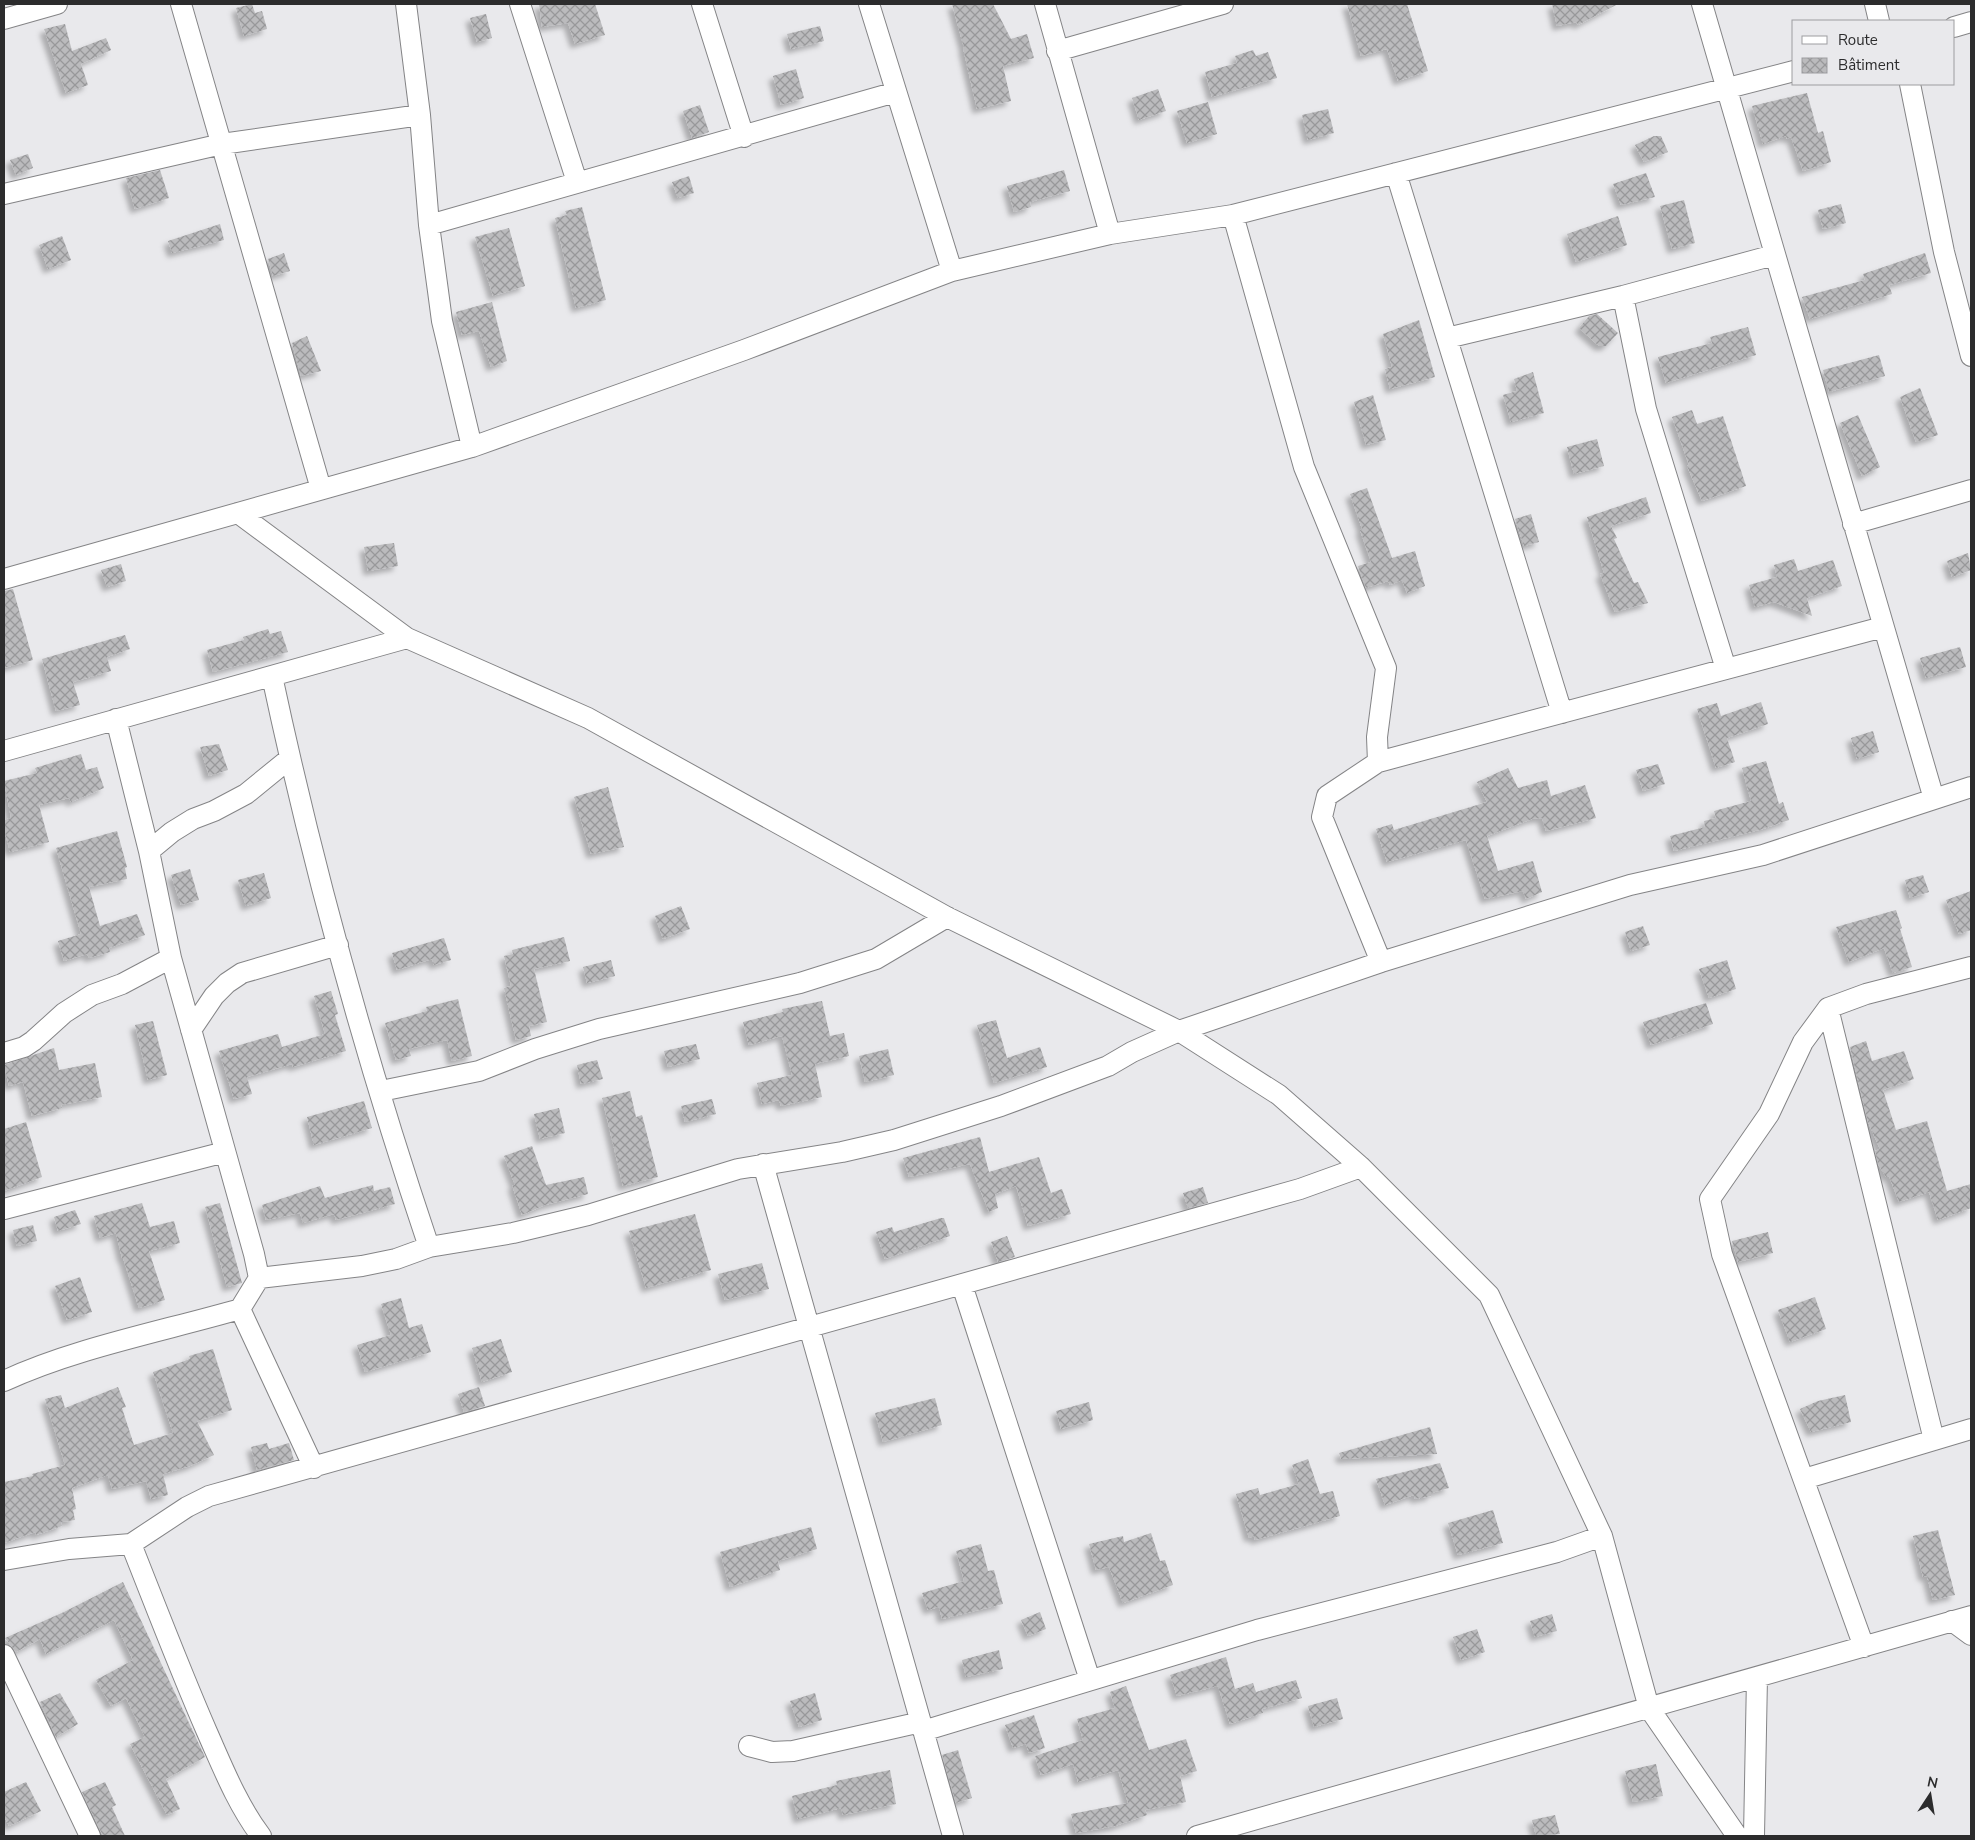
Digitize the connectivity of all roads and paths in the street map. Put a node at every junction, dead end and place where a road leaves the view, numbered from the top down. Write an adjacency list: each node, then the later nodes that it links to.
1 (57, 4): 11 (street)
2 (181, 4): 22 (street)
3 (406, 4): 20 (street)
4 (520, 4): 24 (street)
5 (702, 4): 21 (street)
6 (869, 4): 19 (street)
7 (1044, 4): 15 (street)
8 (1219, 4): 15 (street)
9 (1702, 4): 18 (street)
10 (1875, 4): 12 (street)
11 (4, 19)
12 (1879, 20)
13 (1971, 22): 14 (street)
14 (1955, 27)
15 (1057, 51): 28 (street)
16 (1792, 71): 18 (street)
17 (1910, 85): 33 (street)
18 (1725, 88): 23 (street); 29 (street)
19 (896, 92): 21 (street); 30 (street)
20 (420, 115): 22 (street); 27 (street)
21 (744, 137): 24 (street)
22 (222, 144): 25 (street); 35 (street)
23 (1396, 173): 26 (street); 32 (street)
24 (577, 182): 27 (street)
25 (4, 194)
26 (1233, 215): 28 (street); 48 (street)
27 (429, 226): 34 (street)
28 (1110, 234): 30 (street)
29 (1774, 255): 31 (street); 38 (street)
30 (952, 271): 34 (street)
31 (1623, 296): 32 (street); 42 (street)
32 (1447, 338): 44 (street)
33 (1971, 356)
34 (472, 447): 35 (street)
35 (322, 489): 37 (street)
36 (1971, 490): 38 (street)
37 (238, 513): 39 (street); 41 (street)
38 (1853, 524): 40 (street)
39 (4, 579)
40 (1883, 627): 42 (street); 50 (street)
41 (407, 638): 43 (street); 52 (street)
42 (1726, 670): 44 (street)
43 (272, 676): 45 (street); 47 (street)
44 (1562, 713): 48 (street)
45 (116, 719): 46 (street); 51 (street)
46 (4, 751)
47 (290, 759): 51 (street); 53 (street)
48 (1378, 762): 55 (street)
49 (1971, 788): 50 (street)
50 (1934, 799): 55 (street)
51 (149, 851): 54 (street)
52 (947, 916): 59 (street); 61 (street)
53 (338, 945): 58 (street); 61 (street)
54 (171, 958): 58 (street); 60 (street)
55 (1381, 962): 59 (street)
56 (1971, 967): 57 (street)
57 (1828, 1008): 73 (street); 75 (street)
58 (191, 1030): 62 (street)
59 (1179, 1031): 63 (street); 64 (street)
60 (4, 1053)
61 (381, 1091): 66 (street)
62 (225, 1152): 65 (street); 67 (street)
63 (763, 1164): 66 (street); 70 (street)
64 (1361, 1167): 68 (street); 76 (street)
65 (4, 1210)
66 (430, 1247): 67 (street)
67 (259, 1278): 69 (street)
68 (962, 1285): 70 (street); 84 (street)
69 (240, 1309): 71 (street); 74 (street)
70 (809, 1328): 74 (street); 86 (street)
71 (4, 1381)
72 (1971, 1428): 73 (street)
73 (1934, 1440): 75 (street)
74 (314, 1468): 77 (street)
75 (1804, 1479): 81 (street)
76 (1602, 1536): 84 (street); 85 (street)
77 (131, 1544): 78 (street); 89 (street)
78 (4, 1560)
79 (1962, 1619): 80 (street); 81 (street)
80 (1971, 1635)
81 (1864, 1647): 83 (street)
82 (4, 1655): 88 (street)
83 (1757, 1678): 85 (street); 93 (street)
84 (1090, 1680): 86 (street)
85 (1649, 1708): 91 (street); 92 (street)
86 (922, 1727): 87 (street); 90 (street)
87 (749, 1746)
88 (90, 1836)
89 (261, 1836)
90 (952, 1836)
91 (1197, 1836)
92 (1737, 1836)
93 (1754, 1836)

